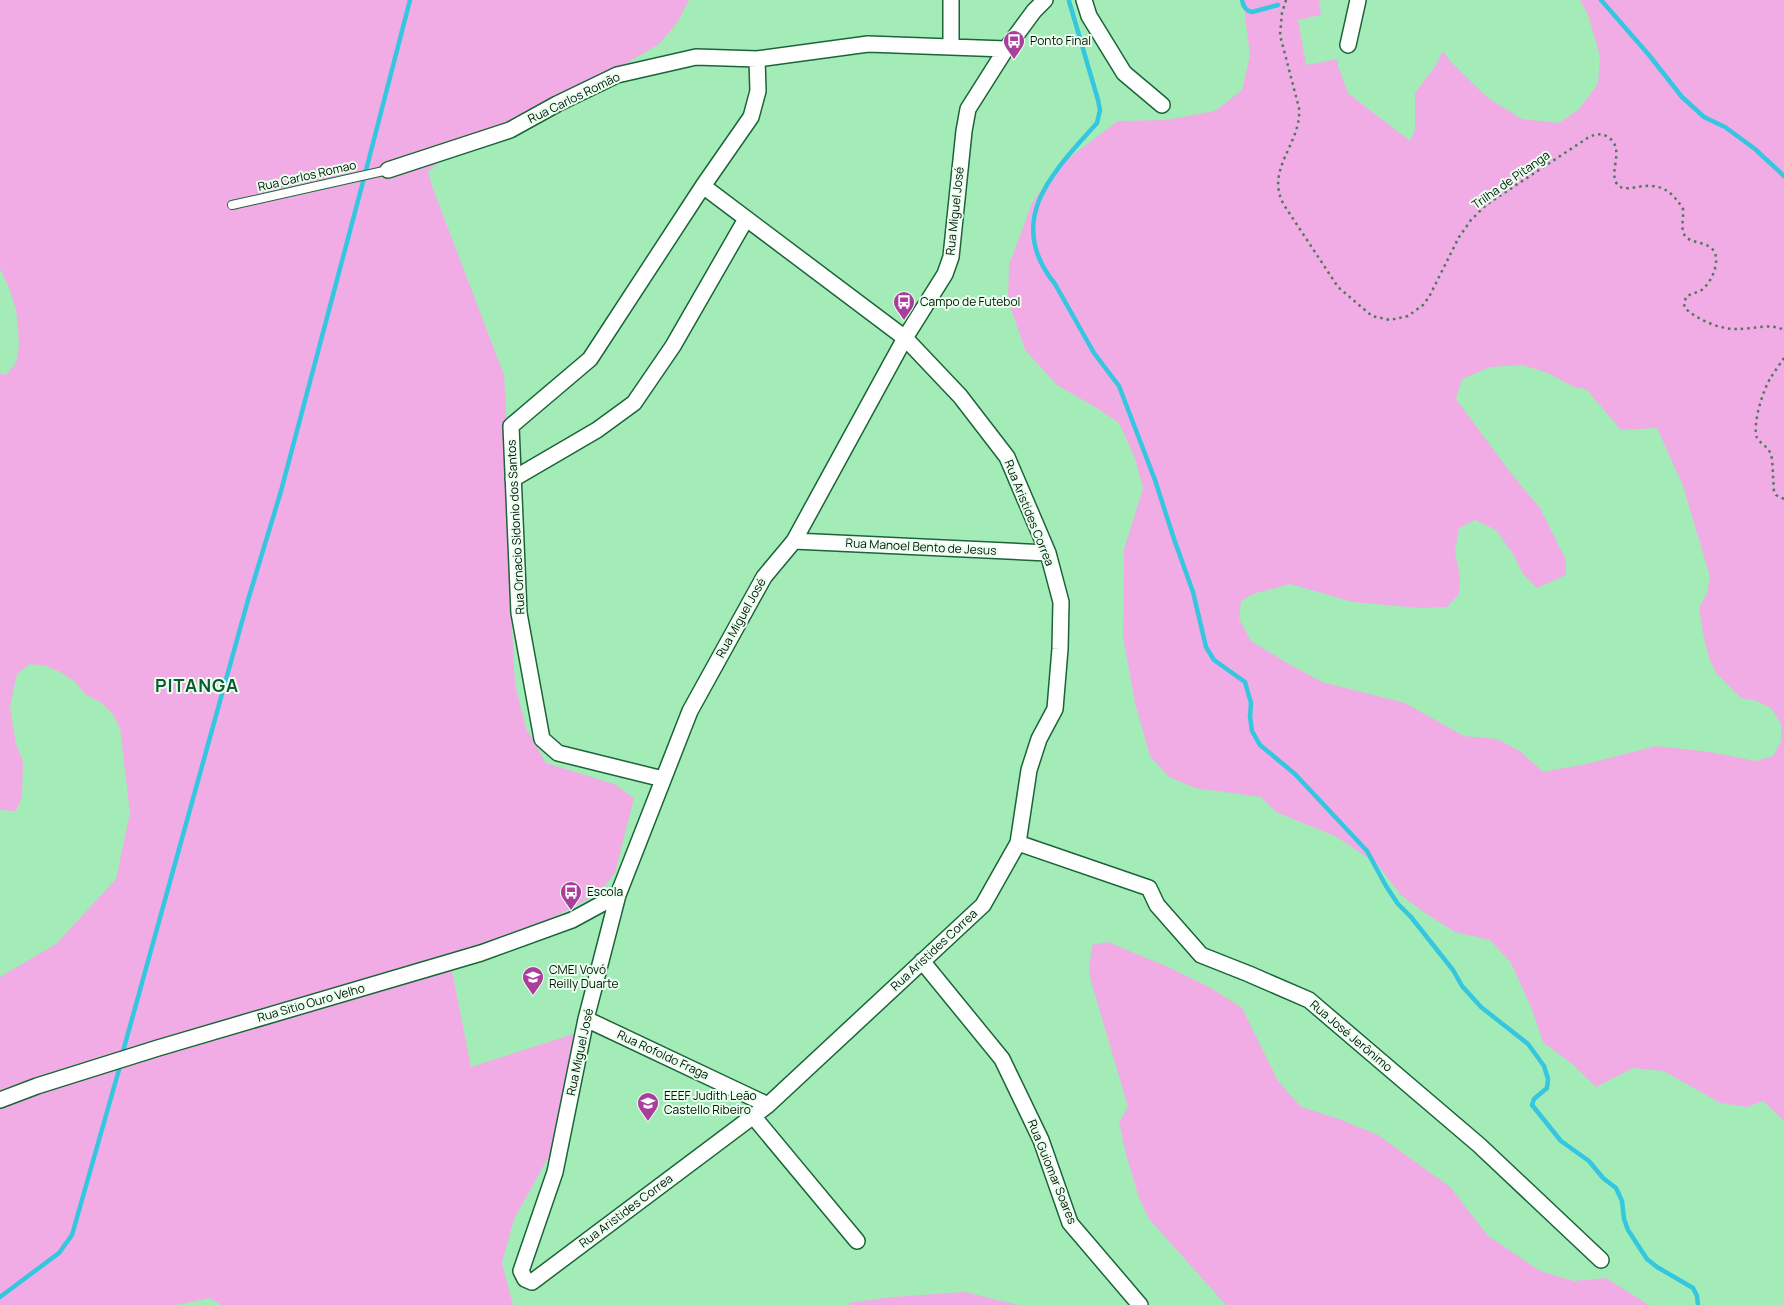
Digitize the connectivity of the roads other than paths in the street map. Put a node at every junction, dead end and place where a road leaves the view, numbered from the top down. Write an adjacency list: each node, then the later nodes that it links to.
1 (951, 0): 6 (street)
2 (1045, 0): 7 (street, Rua Miguel José)
3 (1084, 0): 9 (street)
4 (1358, 0): 5 (street)
5 (1348, 45)
6 (951, 47): 7 (street, Rua Carlos Romão); 8 (street, Rua Carlos Romão)
7 (1006, 49): 14 (street, Rua Miguel José)
8 (757, 59): 10 (street, Rua Carlos Romão); 11 (street, Rua Ornacio Sidonio dos Santos)
9 (1162, 106)
10 (388, 170): 12 (lane, Rua Carlos Romao)
11 (702, 186): 13 (street, Rua Aristides Correa); 15 (street, Rua Ornacio Sidonio dos Santos)
12 (232, 205)
13 (746, 219): 14 (street, Rua Aristides Correa); 15 (street)
14 (905, 338): 16 (street, Rua Miguel José); 17 (street, Rua Aristides Correa)
15 (513, 479): 18 (street, Rua Ornacio Sidonio dos Santos)
16 (794, 541): 17 (street, Rua Manoel Bento de Jesus); 18 (street, Rua Miguel José)
17 (1048, 553): 19 (street, Rua Aristides Correa)
18 (663, 779): 20 (street, Rua Miguel José)
19 (1018, 843): 21 (street, Rua Aristides Correa); 27 (street, Rua José Jerônimo)
20 (618, 894): 22 (street, Rua Miguel José); 23 (street, Rua Sitio Ouro Velho)
21 (922, 961): 24 (street, Rua Aristides Correa); 29 (street, Rua Guiomar Soares)
22 (586, 1019): 24 (street, Rua Rofoldo Fraga); 28 (street, Rua Miguel José)
23 (0, 1100)
24 (768, 1105): 25 (street, Rua Aristides Correa)
25 (753, 1116): 26 (street); 28 (street, Rua Aristides Correa)
26 (857, 1241)
27 (1601, 1260)
28 (525, 1279)
29 (1140, 1305)

